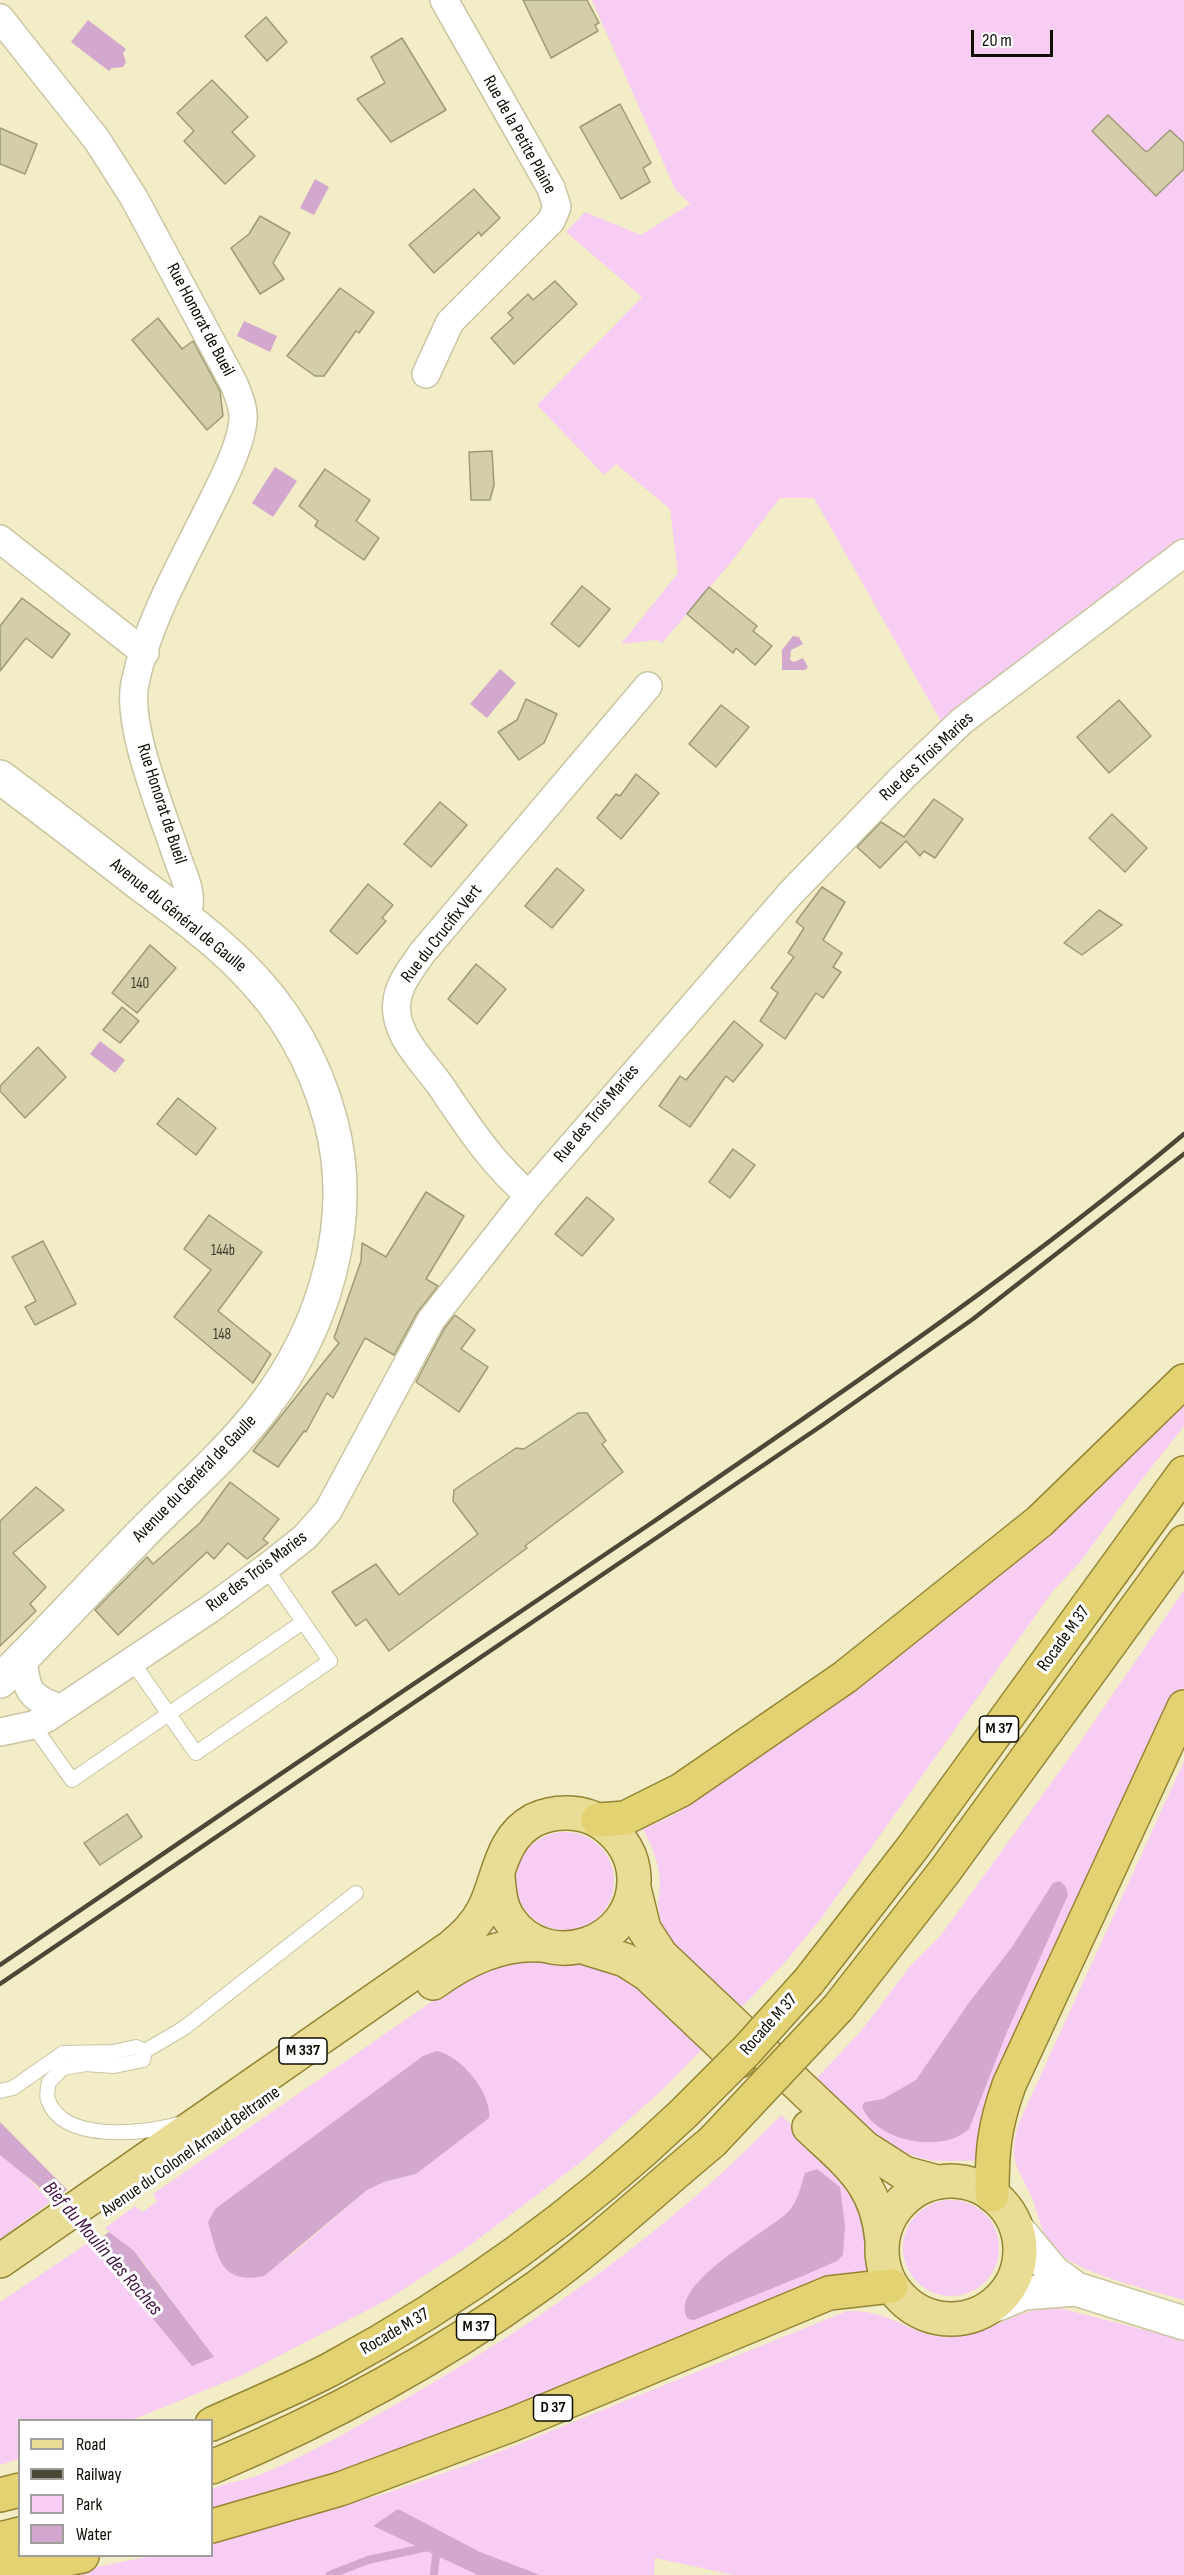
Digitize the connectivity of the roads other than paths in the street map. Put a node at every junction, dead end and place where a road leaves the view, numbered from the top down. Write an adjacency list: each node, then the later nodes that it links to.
1 (444, 0): 3 (street, Rue de la Petite Plaine)
2 (0, 18): 6 (street, Rue Honorat de Bueil)
3 (426, 374)
4 (0, 539): 6 (street)
5 (1184, 553): 10 (street, Rue des Trois Maries)
6 (145, 653): 9 (street, Rue Honorat de Bueil)
7 (648, 687): 10 (street, Rue du Crucifix Vert)
8 (0, 777): 9 (street, Avenue du Général de Gaulle)
9 (186, 918): 16 (street, Avenue du Général de Gaulle)
10 (529, 1195): 14 (street, Rue des Trois Maries)
11 (1184, 1381): 24 (highway)
12 (1184, 1473): 44 (highway, Rocade M 37 / M 37, bridge)
13 (1184, 1542): 45 (highway, M 37, bridge)
14 (266, 1568): 15 (lane); 17 (street, Rue des Trois Maries)
15 (303, 1622): 21 (lane); 21 (lane)
16 (23, 1658): 18 (street, Avenue du Général de Gaulle); 20 (street)
17 (131, 1659): 20 (street, Rue des Trois Maries); 21 (lane)
18 (0, 1681)
19 (1184, 1707): 34 (highway)
20 (60, 1708): 22 (street, Rue des Trois Maries)
21 (168, 1713): 22 (lane)
22 (33, 1725): 23 (street, Rue des Trois Maries)
23 (0, 1732)
24 (598, 1820): 25 (main road); 26 (main road)
25 (498, 1875): 28 (main road); 32 (main road, Avenue du Colonel Arnaud Beltrame / M 337)
26 (634, 1888): 29 (main road); 33 (main road)
27 (356, 1893): 30 (lane)
28 (542, 1945): 29 (main road); 35 (main road, Avenue du Colonel Arnaud Beltrame / M 337)
29 (583, 1947): 37 (main road)
30 (145, 2051): 31 (lane); 32 (lane)
31 (0, 2091)
32 (219, 2109): 35 (main road, Avenue du Colonel Arnaud Beltrame / M 337)
33 (937, 2182): 34 (main road); 37 (main road)
34 (992, 2195): 36 (main road)
35 (80, 2218): 38 (main road, Avenue du Colonel Arnaud Beltrame / M 337); 39 (main road, Avenue du Colonel Arnaud Beltrame / M 337)
36 (1018, 2230): 41 (street); 42 (main road)
37 (882, 2241): 40 (main road)
38 (0, 2261)
39 (0, 2285)
40 (891, 2286): 42 (main road); 48 (highway, D 37)
41 (1076, 2289): 42 (street); 43 (street)
42 (995, 2305)
43 (1184, 2323)
44 (213, 2424)
45 (213, 2468)
46 (18, 2490): 47 (highway)
47 (0, 2495)
48 (213, 2526)
49 (18, 2534): 50 (highway)
50 (0, 2539)
51 (77, 2557): 52 (highway)
52 (0, 2572)

